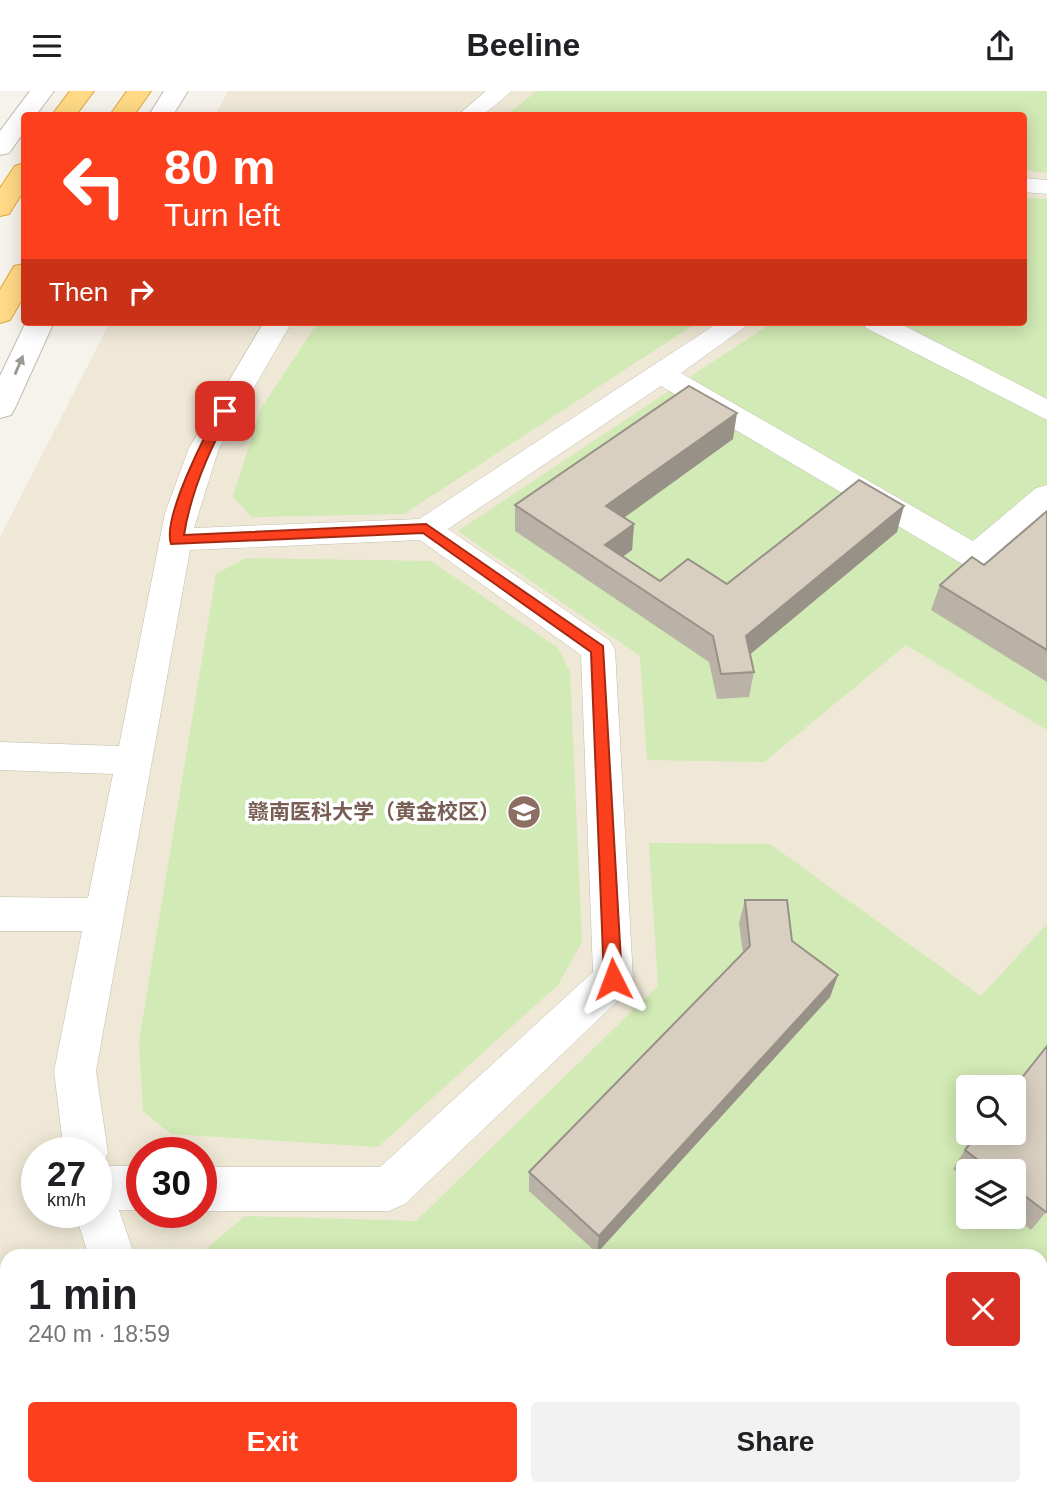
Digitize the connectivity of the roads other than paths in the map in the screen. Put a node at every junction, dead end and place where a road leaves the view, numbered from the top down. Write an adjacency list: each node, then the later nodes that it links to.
1 (42, 91): 6 (street)
2 (82, 91): 7 (highway)
3 (139, 91): 8 (highway)
4 (176, 91): 9 (street)
5 (501, 91): 10 (street)
6 (27, 112)
7 (66, 112)
8 (124, 112)
9 (163, 112)
10 (473, 112)
11 (21, 120): 12 (street)
12 (0, 148)
13 (21, 176): 16 (highway)
14 (1027, 185): 15 (street)
15 (1047, 187)
16 (0, 208)
17 (21, 277): 18 (highway)
18 (0, 314)
19 (38, 326): 24 (street, one-way to 19)
20 (276, 326): 28 (street)
21 (732, 326): 23 (street)
22 (884, 326): 25 (street)
23 (660, 373): 26 (street); 27 (street)
24 (0, 408)
25 (1047, 411)
26 (1047, 495)
27 (426, 529): 28 (street); 34 (street)
28 (176, 540): 30 (street)
29 (0, 757): 30 (street)
30 (134, 761): 32 (street)
31 (0, 914): 32 (street)
32 (105, 915): 33 (street)
33 (84, 1137)
34 (217, 1189)
35 (103, 1228): 36 (street)
36 (109, 1249)

